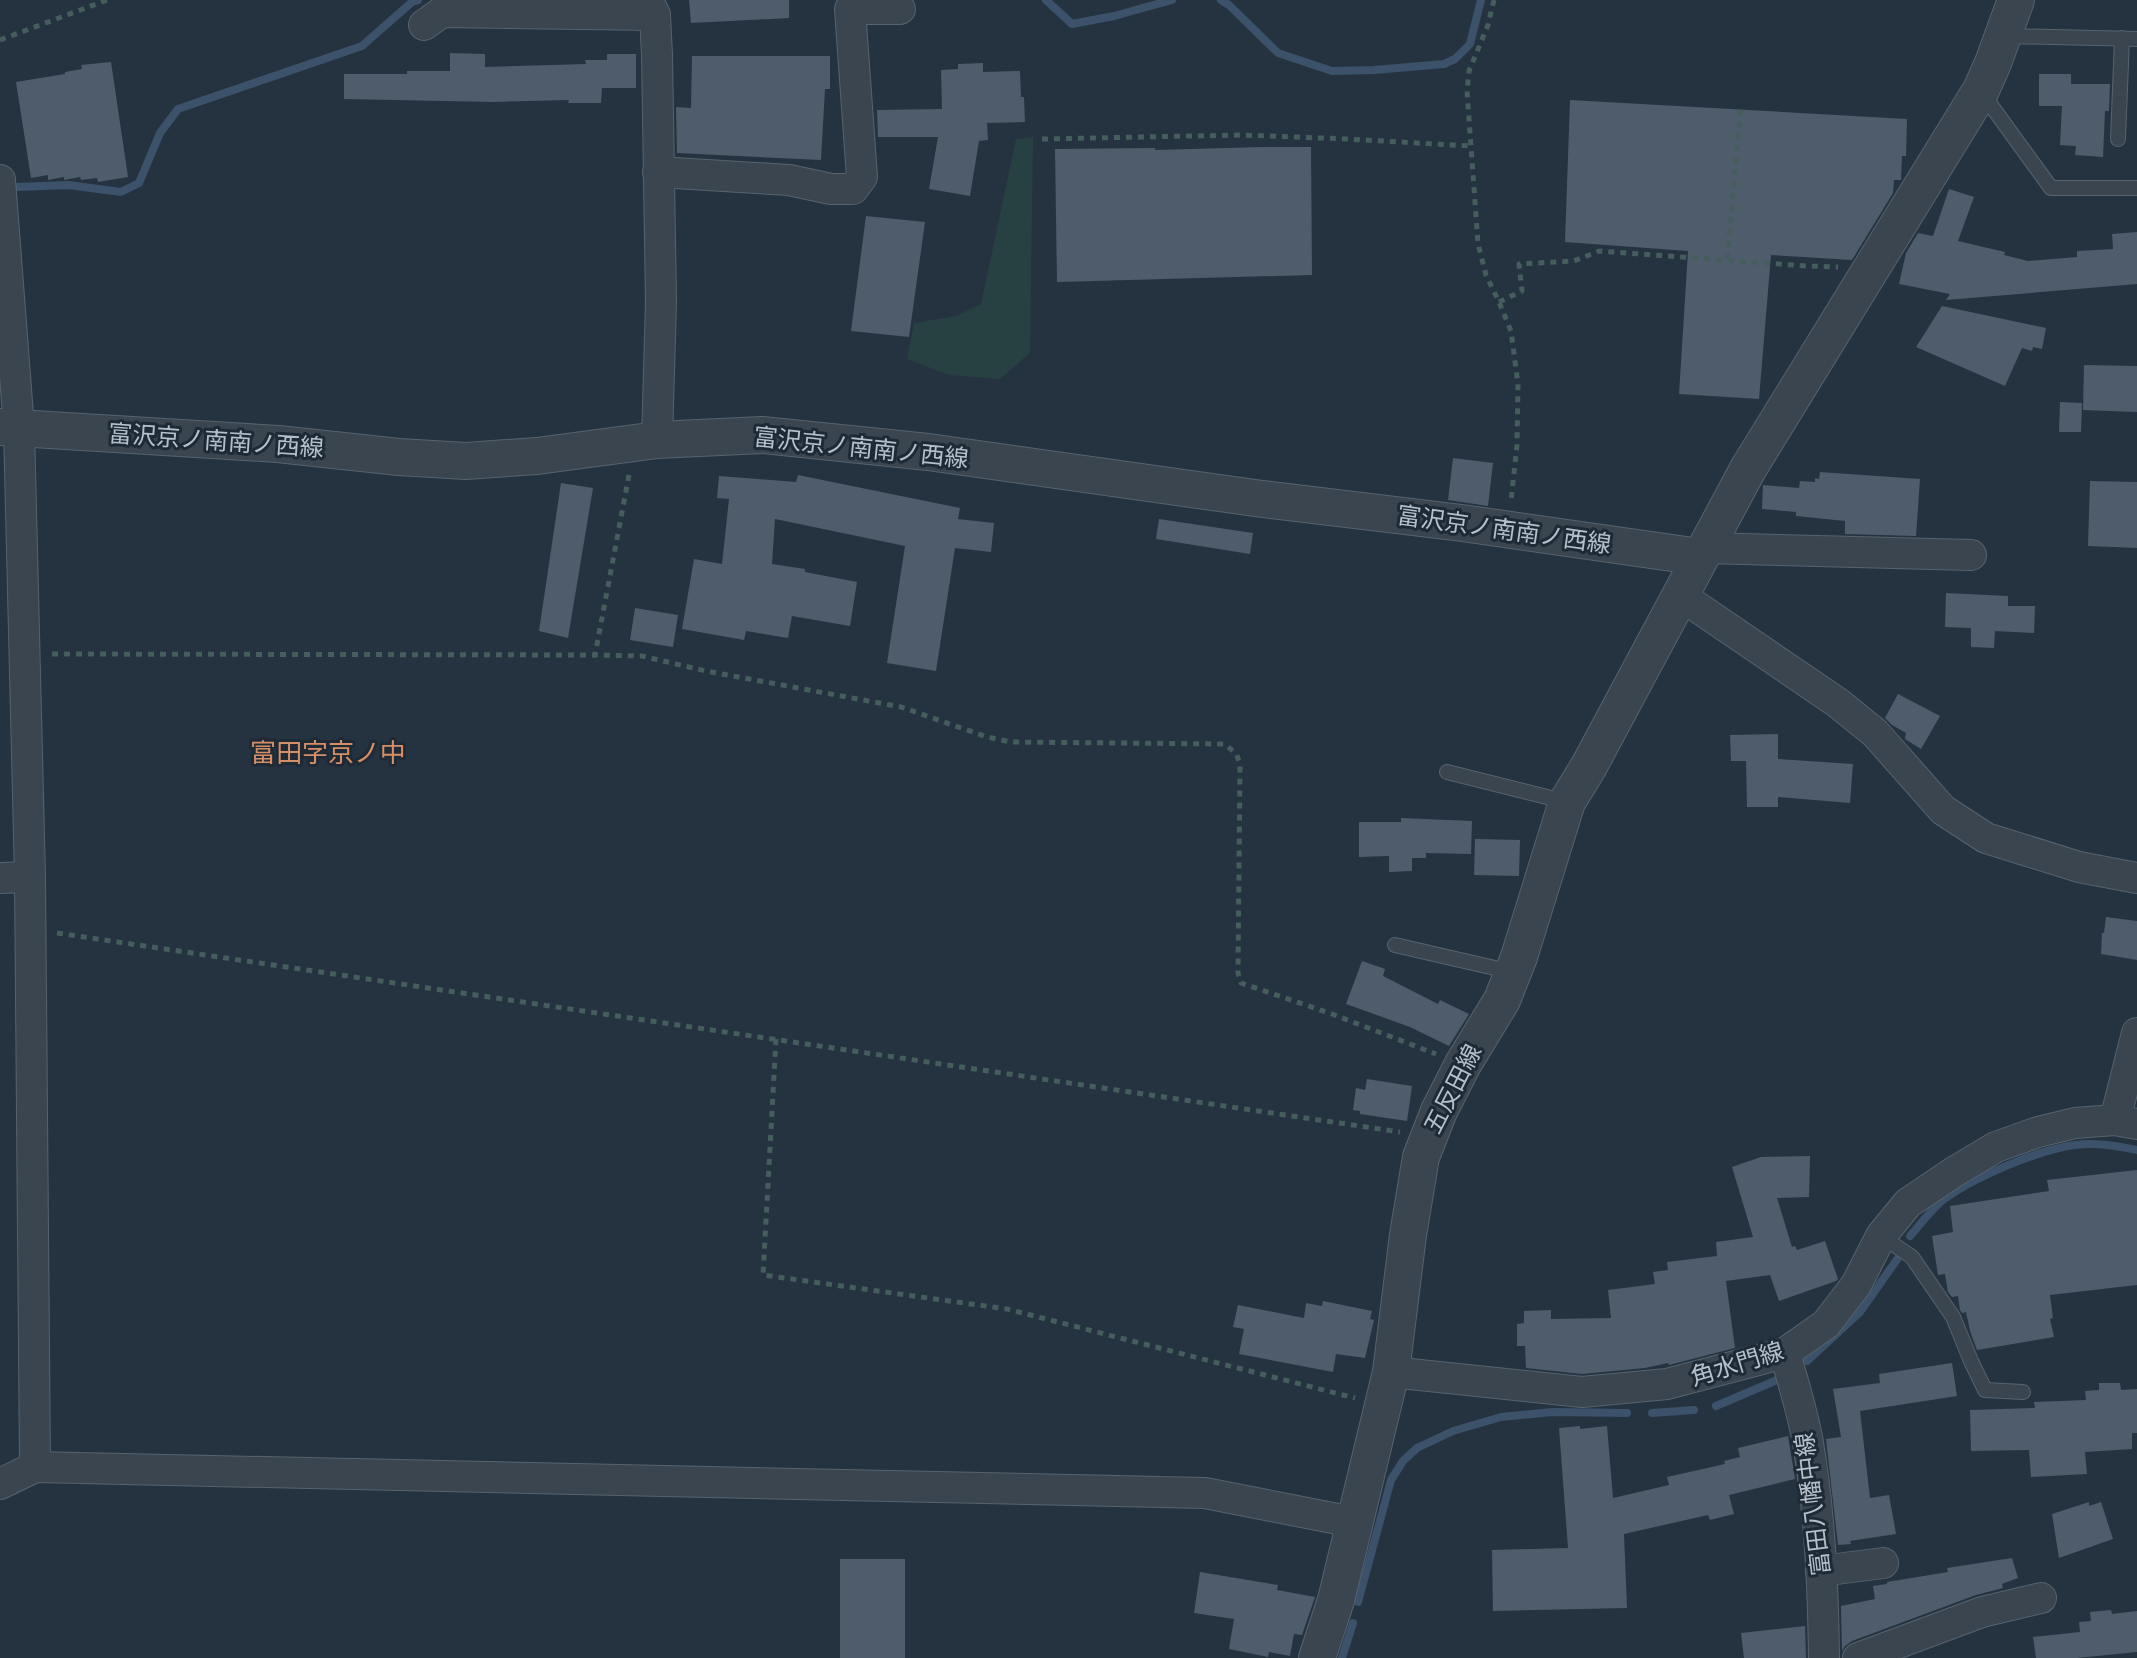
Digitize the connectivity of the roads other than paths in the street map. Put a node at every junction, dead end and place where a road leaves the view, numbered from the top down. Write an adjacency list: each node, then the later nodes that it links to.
1 (2016, 0): 5 (street, 五反田線)
2 (652, 7): 4 (street); 9 (street)
3 (900, 9): 9 (street)
4 (424, 25)
5 (2003, 36): 6 (lane); 7 (street, 五反田線)
6 (2130, 39): 8 (lane)
7 (1981, 90): 11 (lane); 14 (street, 五反田線)
8 (2118, 139)
9 (658, 172): 13 (street)
10 (0, 180): 12 (street)
11 (2137, 188)
12 (10, 427): 13 (street, 富沢京ノ南南ノ西線); 19 (street)
13 (646, 441): 14 (street, 富沢京ノ南南ノ西線)
14 (1702, 552): 15 (street); 16 (street, 五反田線)
15 (1971, 555)
16 (1681, 596): 18 (street, 五反田線); 20 (street)
17 (1447, 772): 18 (lane)
18 (1567, 802): 22 (street, 五反田線)
19 (15, 877): 29 (street)
20 (2137, 878)
21 (1395, 945): 22 (lane)
22 (1513, 972): 27 (street, 五反田線)
23 (2137, 1033): 24 (street)
24 (2126, 1122): 25 (street, 角水門線)
25 (1881, 1236): 26 (street, 角水門線); 28 (lane)
26 (1785, 1353): 27 (street, 角水門線); 33 (street, 富田八幡中線)
27 (1387, 1389): 31 (street, 五反田線)
28 (2023, 1392)
29 (35, 1467): 30 (street); 31 (street)
30 (0, 1484)
31 (1353, 1522): 35 (street, 五反田線)
32 (1883, 1563): 33 (street)
33 (1821, 1571): 36 (street, 富田八幡中線)
34 (2041, 1598): 37 (street)
35 (1317, 1658)
36 (1824, 1658)
37 (1858, 1658)

